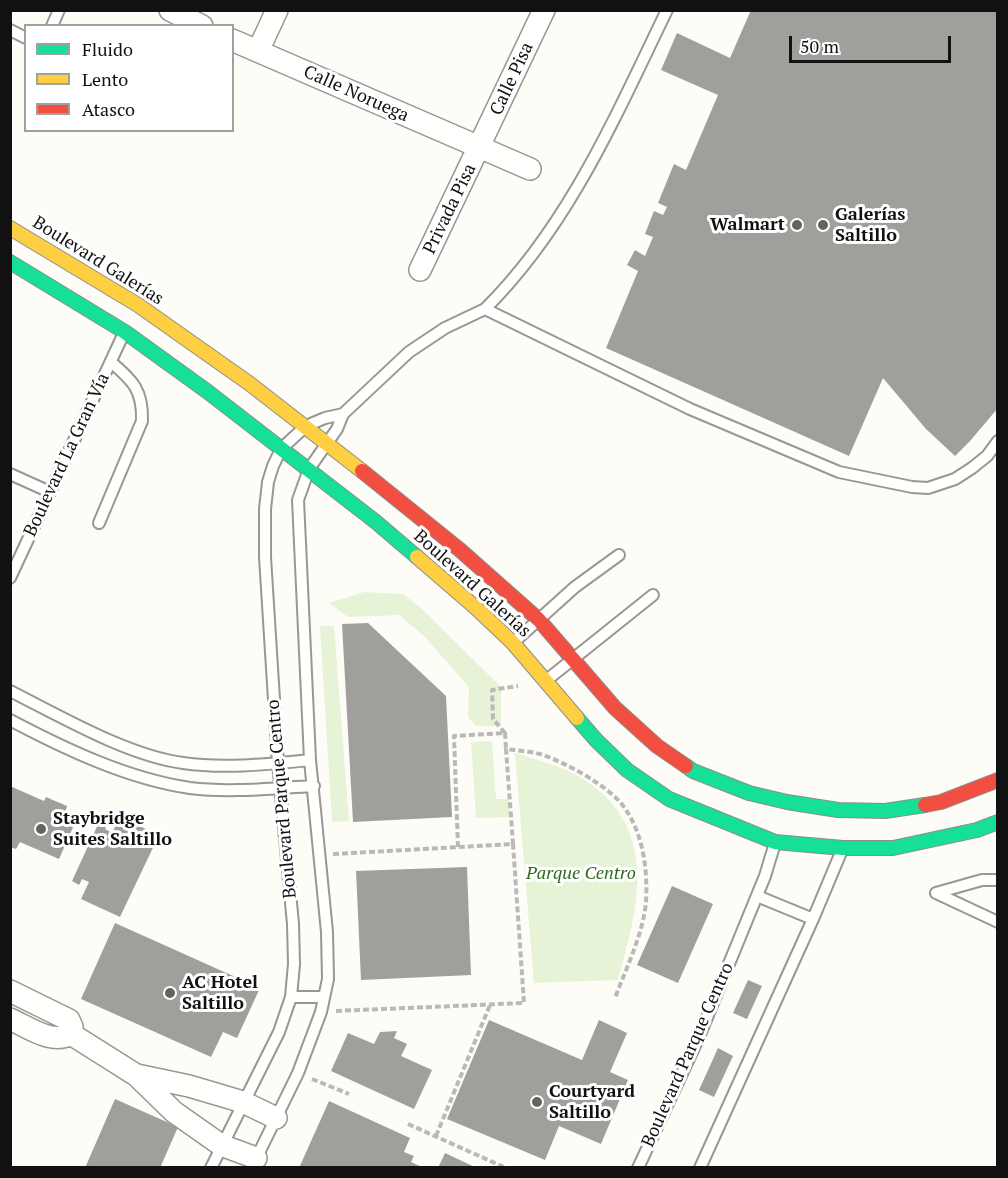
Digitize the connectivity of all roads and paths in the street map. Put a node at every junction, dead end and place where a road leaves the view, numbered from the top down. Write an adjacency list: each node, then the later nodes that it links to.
1 (59, 10): 6 (lane)
2 (170, 10): 7 (street)
3 (277, 10): 11 (street)
4 (544, 10): 12 (street, Calle Pisa)
5 (667, 10): 17 (lane)
6 (53, 24)
7 (198, 24)
8 (10, 30): 9 (lane)
9 (24, 37)
10 (234, 41): 11 (street, Calle Noruega)
11 (258, 51): 12 (street, Calle Noruega)
12 (480, 148): 13 (street, Calle Noruega); 16 (street, Privada Pisa)
13 (530, 169)
14 (10, 228): 21 (street, Boulevard Galerías)
15 (10, 262): 18 (street, Boulevard Galerías)
16 (420, 270)
17 (485, 309): 20 (lane); 22 (lane)
18 (125, 332): 19 (lane, Boulevard La Gran Vía); 24 (street, Boulevard Galerías)
19 (111, 362): 27 (lane, Boulevard La Gran Vía); 28 (lane)
20 (343, 414): 21 (lane); 23 (lane, Boulevard Parque Centro)
21 (306, 426): 23 (street, Boulevard Galerías); 24 (lane, Boulevard Parque Centro)
22 (998, 441)
23 (328, 444): 25 (lane, Boulevard Parque Centro); 32 (street, Boulevard Galerías)
24 (282, 449): 25 (street, Boulevard Galerías); 44 (lane, Boulevard Parque Centro)
25 (309, 469): 33 (street, Boulevard Galerías); 43 (lane, Boulevard Parque Centro)
26 (10, 474): 27 (lane)
27 (50, 492): 30 (lane, Boulevard La Gran Vía)
28 (99, 523)
29 (619, 555): 32 (lane)
30 (10, 578)
31 (653, 595): 34 (lane)
32 (539, 620): 33 (lane); 34 (street, Boulevard Galerías)
33 (513, 643): 35 (street, Boulevard Galerías)
34 (573, 658): 35 (lane); 38 (street, Boulevard Galerías)
35 (545, 682): 41 (street, Boulevard Galerías)
36 (492, 690): 40 (path)
37 (10, 691): 44 (lane)
38 (615, 708): 41 (street); 45 (street, Boulevard Galerías)
39 (10, 720): 47 (lane)
40 (505, 733): 42 (path); 51 (path)
41 (596, 740): 49 (street, Boulevard Galerías)
42 (506, 749): 50 (path); 61 (path)
43 (310, 760): 44 (lane); 46 (lane, Boulevard Parque Centro)
44 (278, 763): 47 (lane, Boulevard Parque Centro)
45 (998, 780)
46 (314, 786): 47 (lane); 53 (lane, Boulevard Parque Centro)
47 (281, 788): 59 (lane, Boulevard Parque Centro)
48 (998, 822): 52 (street, Boulevard Galerías)
49 (775, 842): 52 (street, Boulevard Galerías); 55 (lane, Boulevard Parque Centro)
50 (513, 844): 51 (path); 62 (path)
51 (458, 847): 53 (path)
52 (843, 848): 56 (lane)
53 (320, 855): 60 (lane, Boulevard Parque Centro)
54 (998, 880): 57 (lane)
55 (757, 896): 56 (lane); 77 (lane, Boulevard Parque Centro)
56 (813, 919): 78 (lane)
57 (998, 922)
58 (10, 992): 65 (street)
59 (291, 997): 60 (lane); 69 (lane, Boulevard Parque Centro)
60 (324, 997): 63 (lane, Boulevard Parque Centro)
61 (615, 998)
62 (490, 1005): 63 (path); 72 (path)
63 (321, 1012): 66 (lane, Boulevard Parque Centro)
64 (10, 1019): 65 (street)
65 (63, 1036): 67 (street)
66 (298, 1073): 68 (path); 70 (lane, Boulevard Parque Centro)
67 (136, 1075): 69 (street); 73 (street)
68 (349, 1094)
69 (243, 1102): 70 (street); 73 (lane, Boulevard Parque Centro)
70 (276, 1118): 74 (lane, Boulevard Parque Centro)
71 (408, 1124): 72 (path)
72 (436, 1136): 76 (path)
73 (221, 1145): 74 (street); 75 (lane, Boulevard Parque Centro)
74 (254, 1163)
75 (211, 1167)
76 (506, 1167)
77 (639, 1167)
78 (700, 1167)

